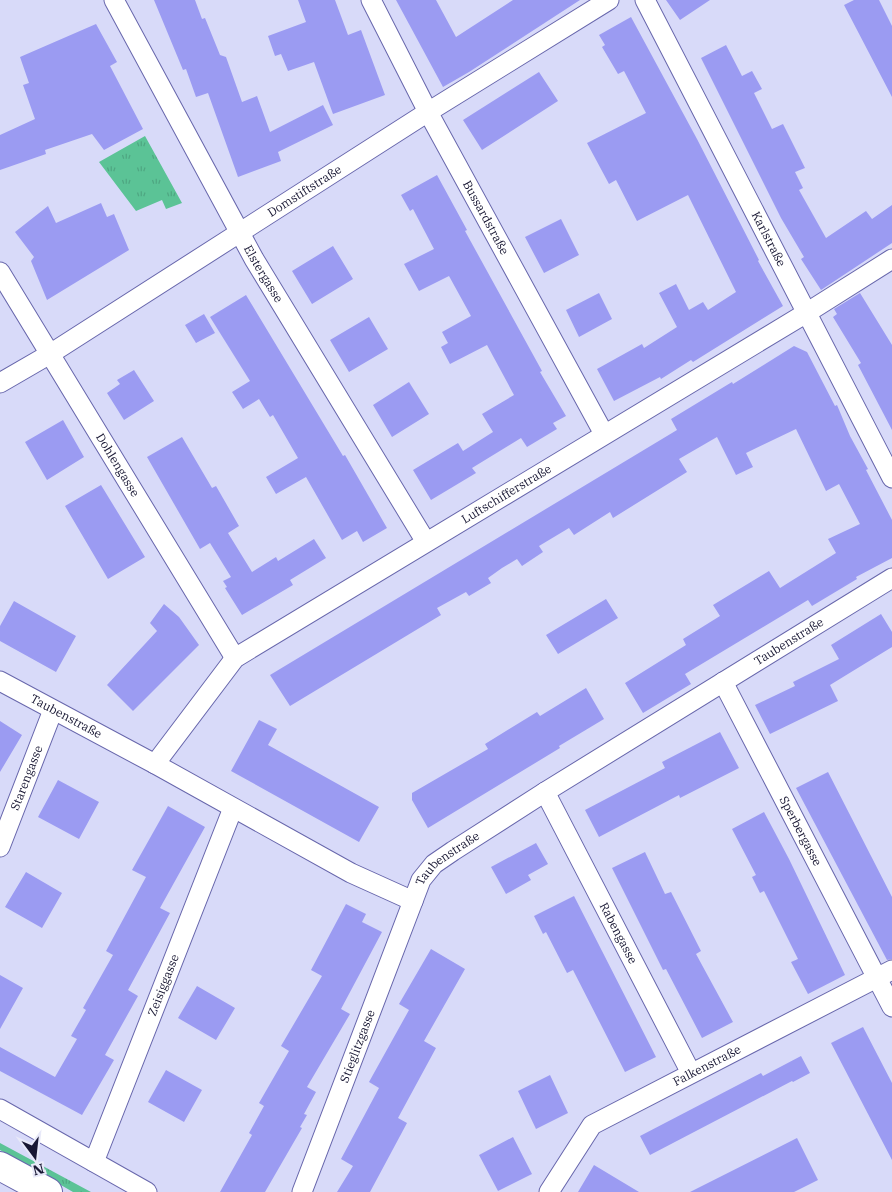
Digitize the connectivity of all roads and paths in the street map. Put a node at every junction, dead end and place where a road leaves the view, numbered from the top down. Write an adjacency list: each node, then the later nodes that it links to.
1 (114, 0): 6 (street, Elstergasse)
2 (371, 0): 5 (street, Bussardstraße)
3 (609, 0): 5 (street, Domstiftstraße)
4 (645, 0): 9 (street, Karlstraße)
5 (428, 112): 6 (street, Domstiftstraße); 12 (street, Bussardstraße)
6 (240, 234): 10 (street, Domstiftstraße); 14 (street, Elstergasse)
7 (892, 259): 9 (street, Luftschifferstraße)
8 (0, 272): 10 (street, Dohlengasse)
9 (808, 312): 12 (street, Luftschifferstraße); 13 (street, Karlstraße)
10 (50, 354): 11 (street, Domstiftstraße); 16 (street, Dohlengasse)
11 (0, 383)
12 (604, 434): 14 (street, Luftschifferstraße)
13 (892, 478)
14 (426, 542): 16 (street, Luftschifferstraße)
15 (892, 578): 18 (street, Taubenstraße)
16 (235, 658): 20 (street, Luftschifferstraße)
17 (0, 681): 19 (street, Taubenstraße)
18 (723, 682): 21 (street, Taubenstraße); 25 (street, Sperbergasse)
19 (53, 710): 20 (street, Taubenstraße); 23 (street, Starengasse)
20 (155, 764): 22 (street, Taubenstraße)
21 (545, 792): 24 (street, Taubenstraße); 27 (street, Rabengasse)
22 (233, 808): 24 (street, Taubenstraße); 29 (street, Zeisiggasse)
23 (0, 847)
24 (413, 901): 33 (street, Stieglitzgasse)
25 (884, 974): 26 (street, Sperbergasse); 27 (street, Falkenstraße)
26 (892, 1006)
27 (691, 1073): 34 (street, Falkenstraße)
28 (0, 1109): 29 (street)
29 (94, 1162): 32 (street)
30 (0, 1166): 31 (main road)
31 (48, 1192)
32 (147, 1192)
33 (302, 1192)
34 (549, 1192)

